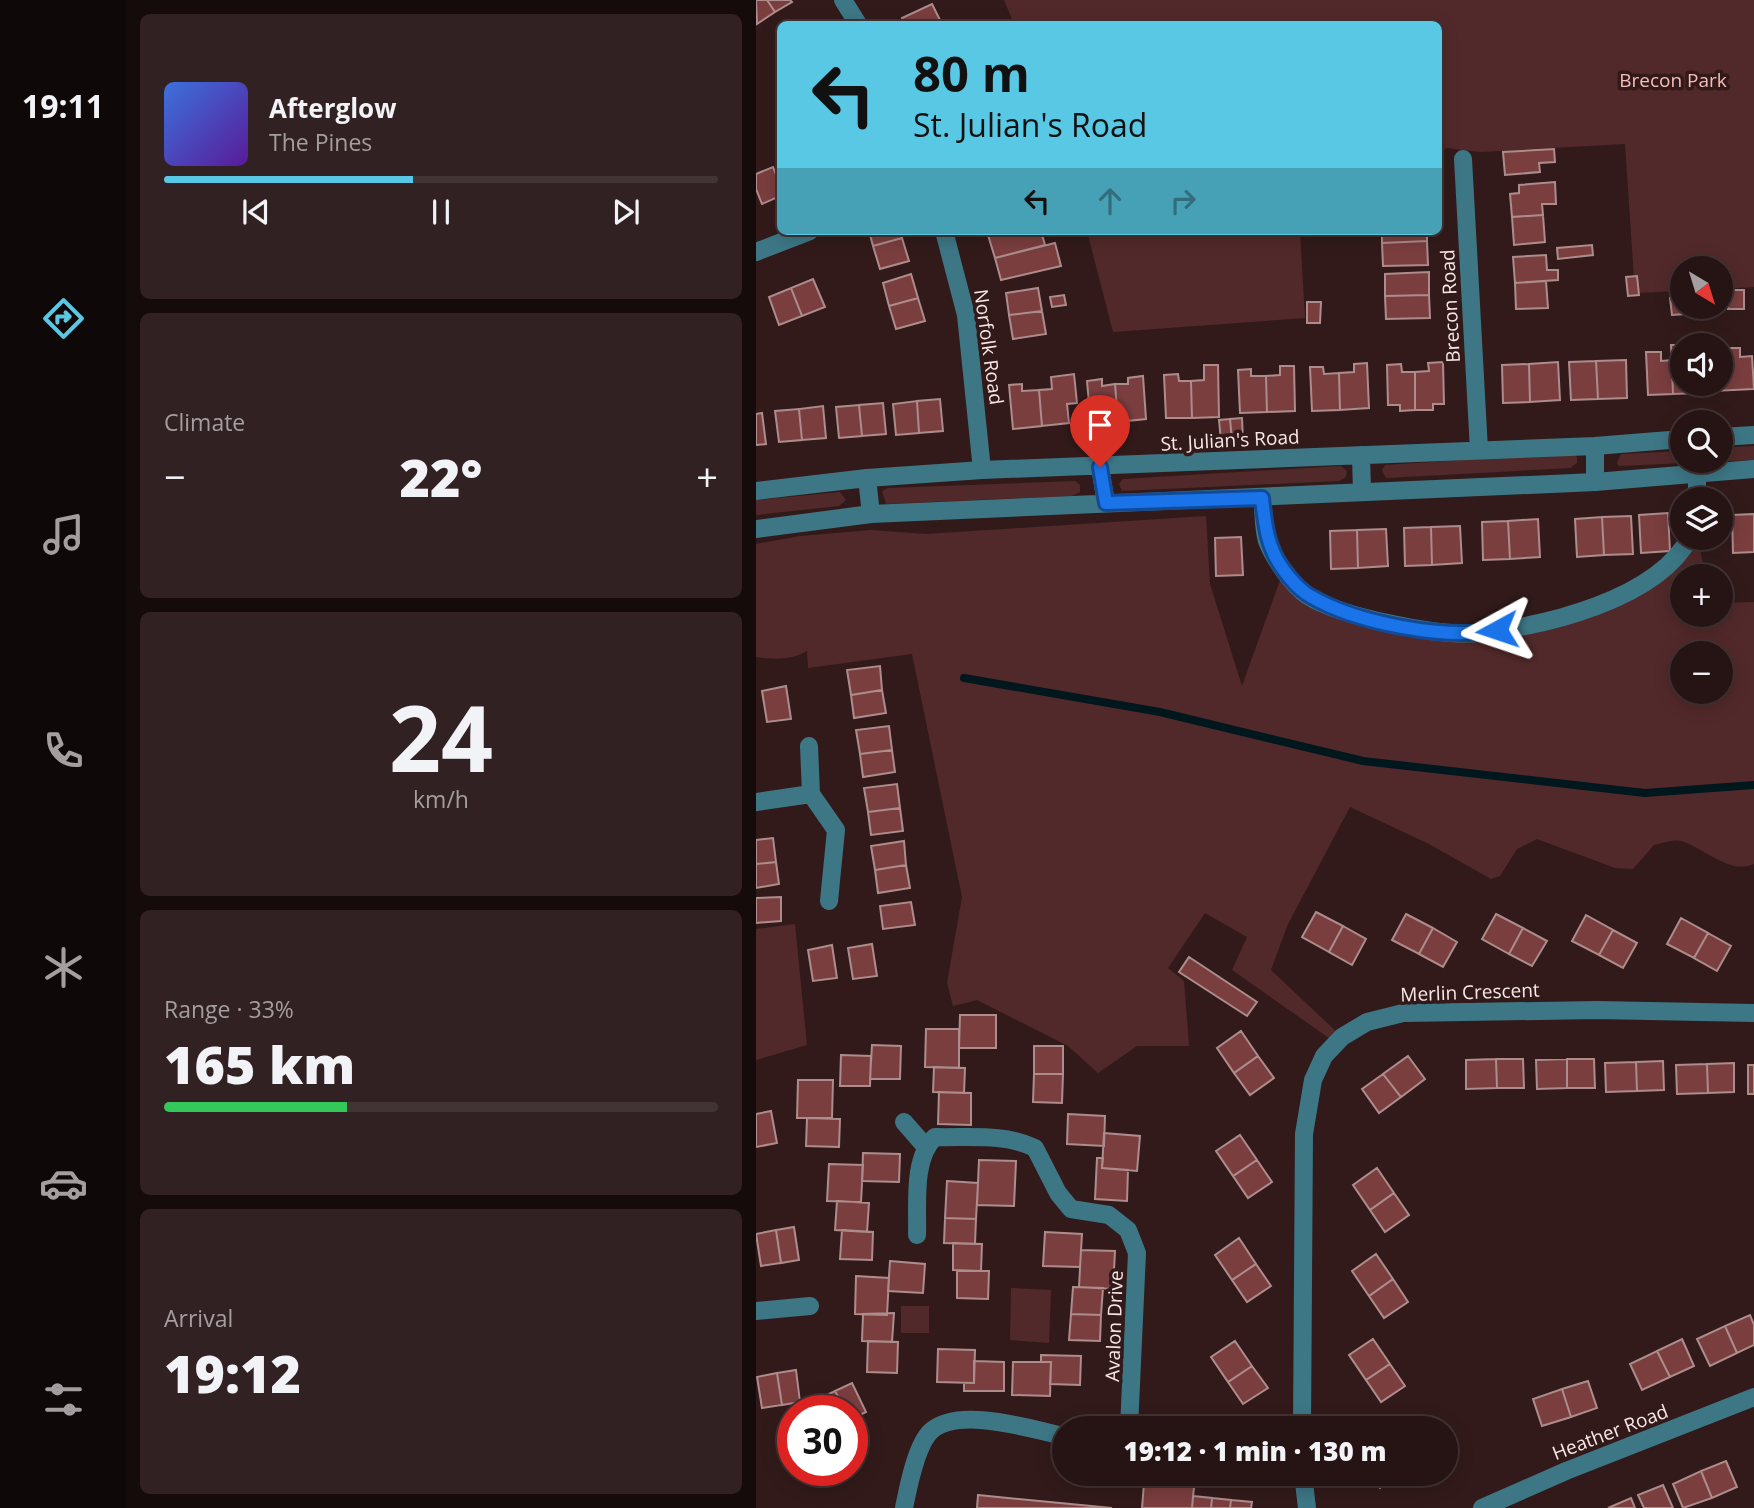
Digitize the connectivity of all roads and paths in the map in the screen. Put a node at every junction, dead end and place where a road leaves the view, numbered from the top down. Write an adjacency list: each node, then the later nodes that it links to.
1 (843, 0): 2 (street)
2 (856, 21)
3 (1463, 159): 11 (street, Brecon Road)
4 (800, 235): 6 (street)
5 (945, 235): 15 (street, Norfolk Road)
6 (756, 252)
7 (1754, 435): 8 (street)
8 (1733, 436)
9 (1670, 440): 10 (street, St. Julian's Road)
10 (1595, 446): 11 (street, St. Julian's Road); 19 (street)
11 (1479, 450): 12 (street, St. Julian's Road)
12 (1361, 455): 13 (street, St. Julian's Road); 21 (street)
13 (1100, 467): 15 (street, St. Julian's Road); 23 (street)
14 (1754, 469): 16 (street)
15 (982, 470): 18 (street, St. Julian's Road)
16 (1733, 470)
17 (1687, 473): 19 (street)
18 (867, 478): 20 (street, St. Julian's Road); 24 (street)
19 (1595, 482): 21 (street)
20 (756, 491)
21 (1362, 492): 22 (street)
22 (1262, 498): 23 (street); 26 (street)
23 (1106, 503): 24 (street)
24 (871, 514): 25 (street)
25 (756, 529)
26 (1682, 550)
27 (809, 746): 28 (street)
28 (811, 794): 29 (street); 30 (street)
29 (756, 803)
30 (829, 901)
31 (1754, 1013): 39 (street, Merlin Crescent)
32 (904, 1122): 33 (street)
33 (925, 1146): 34 (street); 38 (street, Avalon Drive)
34 (917, 1235)
35 (810, 1306): 36 (street)
36 (756, 1311)
37 (1754, 1397): 44 (street, Heather Road)
38 (1130, 1416)
39 (1302, 1416)
40 (1052, 1434): 42 (street)
41 (1304, 1486): 43 (street)
42 (904, 1508)
43 (1307, 1508)
44 (1482, 1508)

